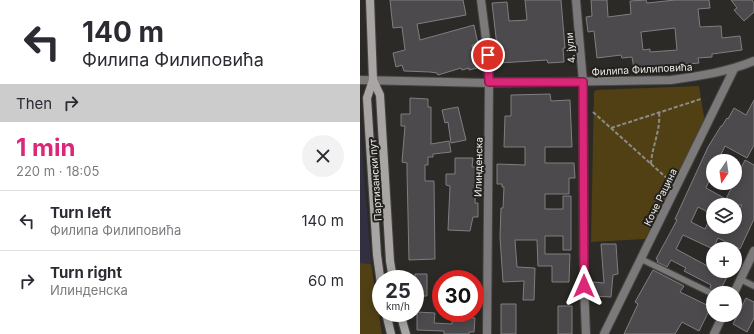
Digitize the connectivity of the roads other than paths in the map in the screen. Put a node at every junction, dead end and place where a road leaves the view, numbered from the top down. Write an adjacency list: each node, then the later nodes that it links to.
1 (370, 0): 7 (main road, Партизански пут)
2 (481, 0): 8 (street, Илинденска)
3 (576, 0): 9 (street, 4. јули)
4 (754, 61): 5 (street, Филипа Филиповића)
5 (734, 69): 9 (street, Филипа Филиповића); 11 (street, Коче Рацина)
6 (360, 80): 7 (street, Филипа Филиповића)
7 (373, 80): 8 (street, Филипа Филиповића); 12 (main road, Партизански пут); 13 (main road, Партизански пут)
8 (489, 82): 9 (street, Филипа Филиповића); 23 (street, Илинденска)
9 (583, 82): 24 (street, 4. јули)
10 (754, 251): 14 (street)
11 (641, 259): 17 (lane); 25 (street, Коче Рацина)
12 (379, 270)
13 (392, 270)
14 (740, 279): 15 (street); 16 (lane)
15 (737, 286)
16 (754, 286)
17 (706, 291)
18 (388, 322): 21 (main road)
19 (403, 322): 22 (main road)
20 (720, 322): 26 (street)
21 (391, 334)
22 (406, 334)
23 (487, 334)
24 (586, 334)
25 (604, 334)
26 (714, 334)

